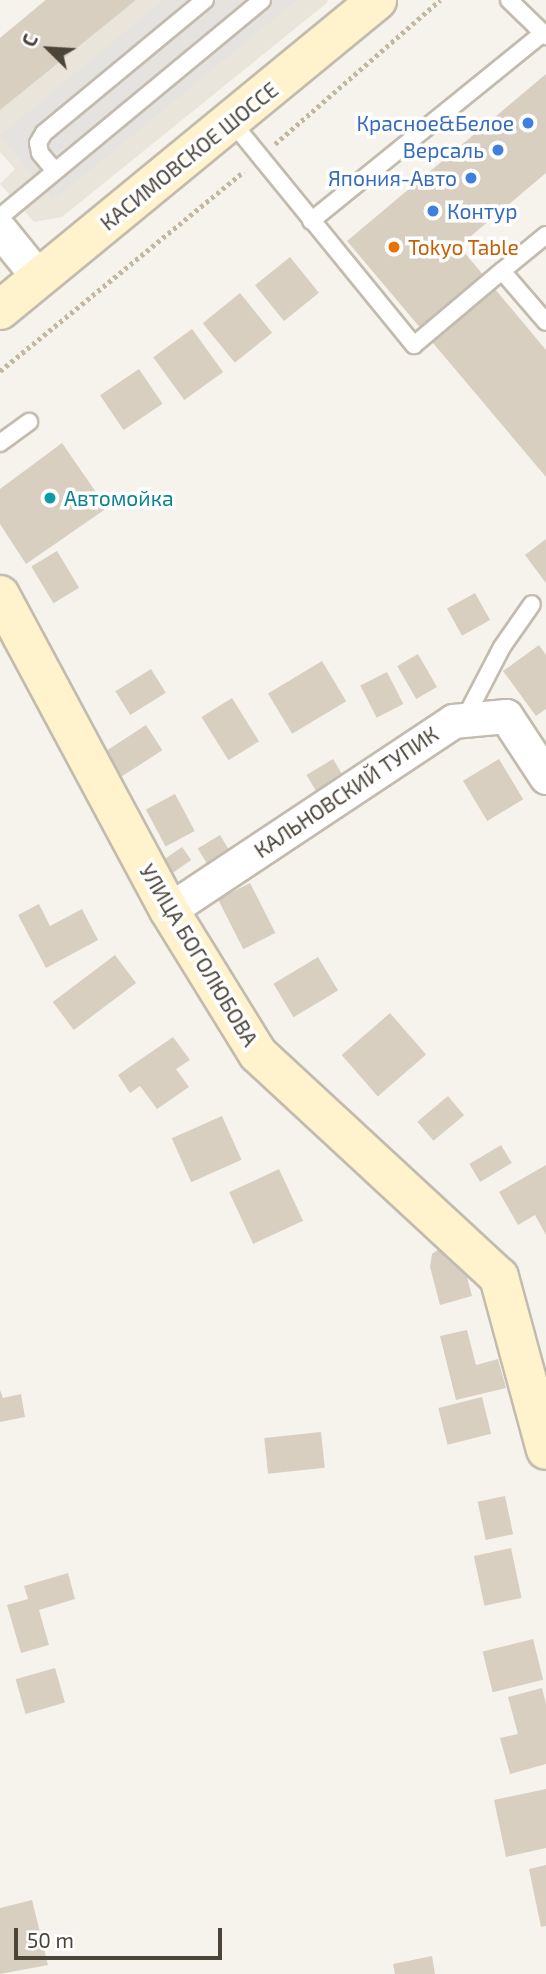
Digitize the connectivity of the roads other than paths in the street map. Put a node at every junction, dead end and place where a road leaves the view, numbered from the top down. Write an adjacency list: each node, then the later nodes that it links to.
1 (205, 0): 7 (lane)
2 (262, 0): 7 (lane)
3 (377, 0): 6 (street, КАСИМОВСКОЕ ШОССЕ)
4 (509, 0): 5 (lane)
5 (544, 34): 9 (lane)
6 (232, 122): 9 (lane); 13 (street, КАСИМОВСКОЕ ШОССЕ)
7 (55, 171): 8 (lane)
8 (0, 217)
9 (311, 221): 12 (lane)
10 (0, 230): 13 (street)
11 (546, 235): 12 (lane)
12 (502, 271): 15 (lane)
13 (39, 278): 14 (street, КАСИМОВСКОЕ ШОССЕ)
14 (0, 310)
15 (546, 322)
16 (29, 422): 17 (lane)
17 (0, 443)
18 (0, 595): 22 (street, УЛИЦА БОГОЛЮБОВА)
19 (532, 604): 20 (lane)
20 (464, 720): 21 (street, КАЛЬНОВСКИЙ ТУПИК); 22 (street, КАЛЬНОВСКИЙ ТУПИК)
21 (546, 777)
22 (169, 910): 23 (street, УЛИЦА БОГОЛЮБОВА)
23 (546, 1450)

